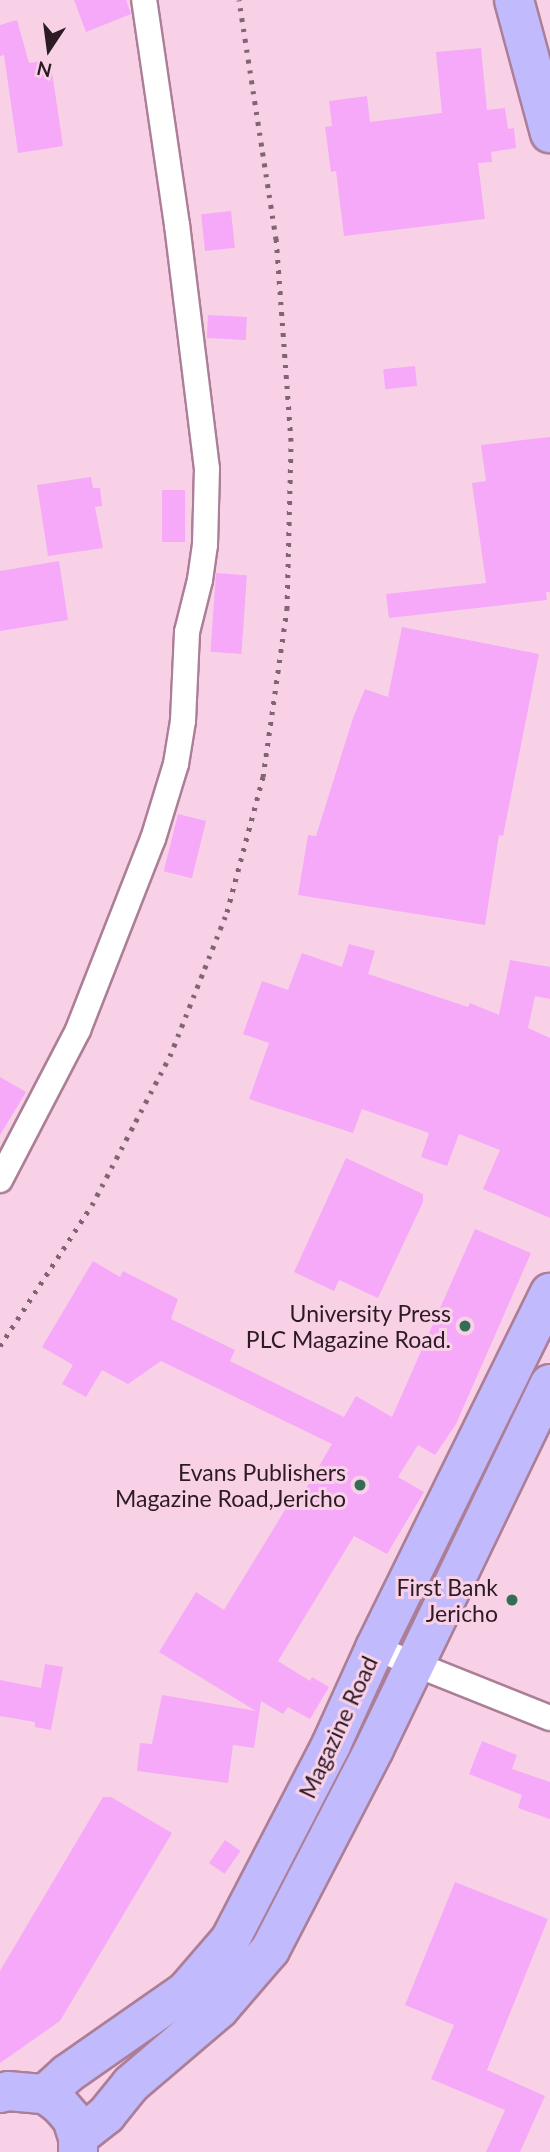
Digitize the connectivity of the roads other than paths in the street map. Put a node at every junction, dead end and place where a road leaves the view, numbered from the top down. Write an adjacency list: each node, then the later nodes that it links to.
1 (144, 0): 4 (street)
2 (514, 0): 3 (main road)
3 (547, 111)
4 (0, 1180)
5 (550, 1293): 7 (main road, Magazine Road)
6 (550, 1384): 8 (main road, Magazine Road)
7 (375, 1648): 8 (street); 11 (main road, Magazine Road)
8 (414, 1665): 9 (street); 12 (main road, Magazine Road)
9 (550, 1718)
10 (0, 2093): 11 (main road)
11 (45, 2094): 12 (main road)
12 (78, 2144)

